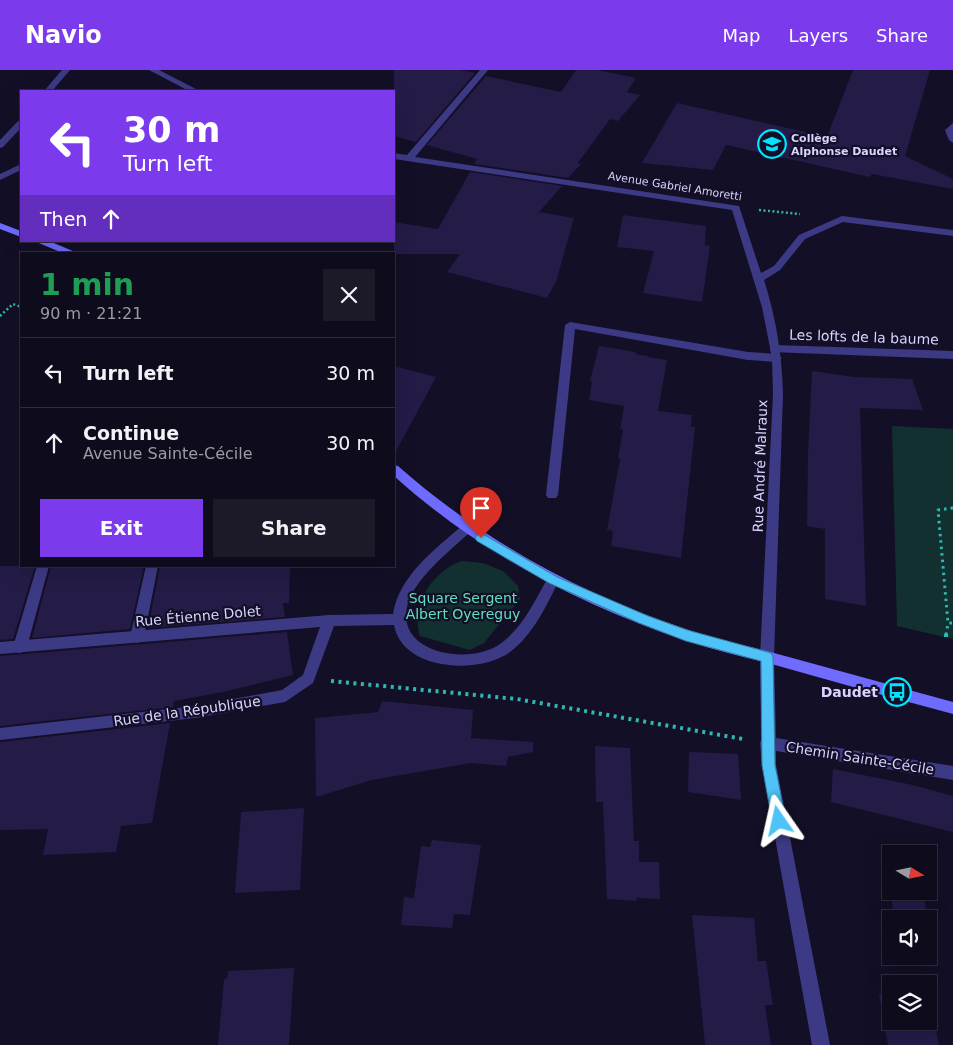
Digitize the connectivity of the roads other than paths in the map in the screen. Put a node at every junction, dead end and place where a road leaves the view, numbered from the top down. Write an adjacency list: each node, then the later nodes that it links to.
1 (66, 70): 5 (street)
2 (153, 70): 4 (street)
3 (484, 70): 11 (street)
4 (192, 89)
5 (49, 90)
6 (20, 124): 9 (street)
7 (953, 126): 8 (street)
8 (953, 140)
9 (0, 145)
10 (395, 156): 11 (street, Avenue Gabriel Amoretti)
11 (408, 159): 14 (street, Avenue Gabriel Amoretti)
12 (20, 167): 13 (street)
13 (0, 177)
14 (736, 208): 20 (street, Rue André Malraux)
15 (0, 226): 17 (main road)
16 (953, 233): 20 (street)
17 (20, 234)
18 (41, 242): 19 (main road)
19 (69, 252)
20 (758, 279): 21 (street, Rue André Malraux)
21 (776, 353): 22 (street, Les lofts de la baume); 24 (street, Les lofts de la baume); 34 (street, Rue André Malraux)
22 (953, 355)
23 (395, 470): 25 (main road)
24 (552, 495)
25 (466, 530): 28 (main road); 29 (street)
26 (43, 567): 32 (street)
27 (152, 567): 31 (street)
28 (553, 580): 29 (street); 34 (main road)
29 (399, 618): 30 (street, Rue Étienne Dolet)
30 (329, 621): 31 (street, Rue Étienne Dolet); 36 (street, Rue de la République)
31 (137, 637): 32 (street, Rue Étienne Dolet)
32 (20, 647): 33 (street, Rue Étienne Dolet)
33 (0, 648)
34 (767, 657): 35 (main road); 37 (street, Rue André Malraux)
35 (953, 708)
36 (0, 734)
37 (767, 743): 38 (street, Chemin Sainte-Cécile); 39 (street, Rue André Malraux)
38 (953, 773)
39 (820, 1045)

